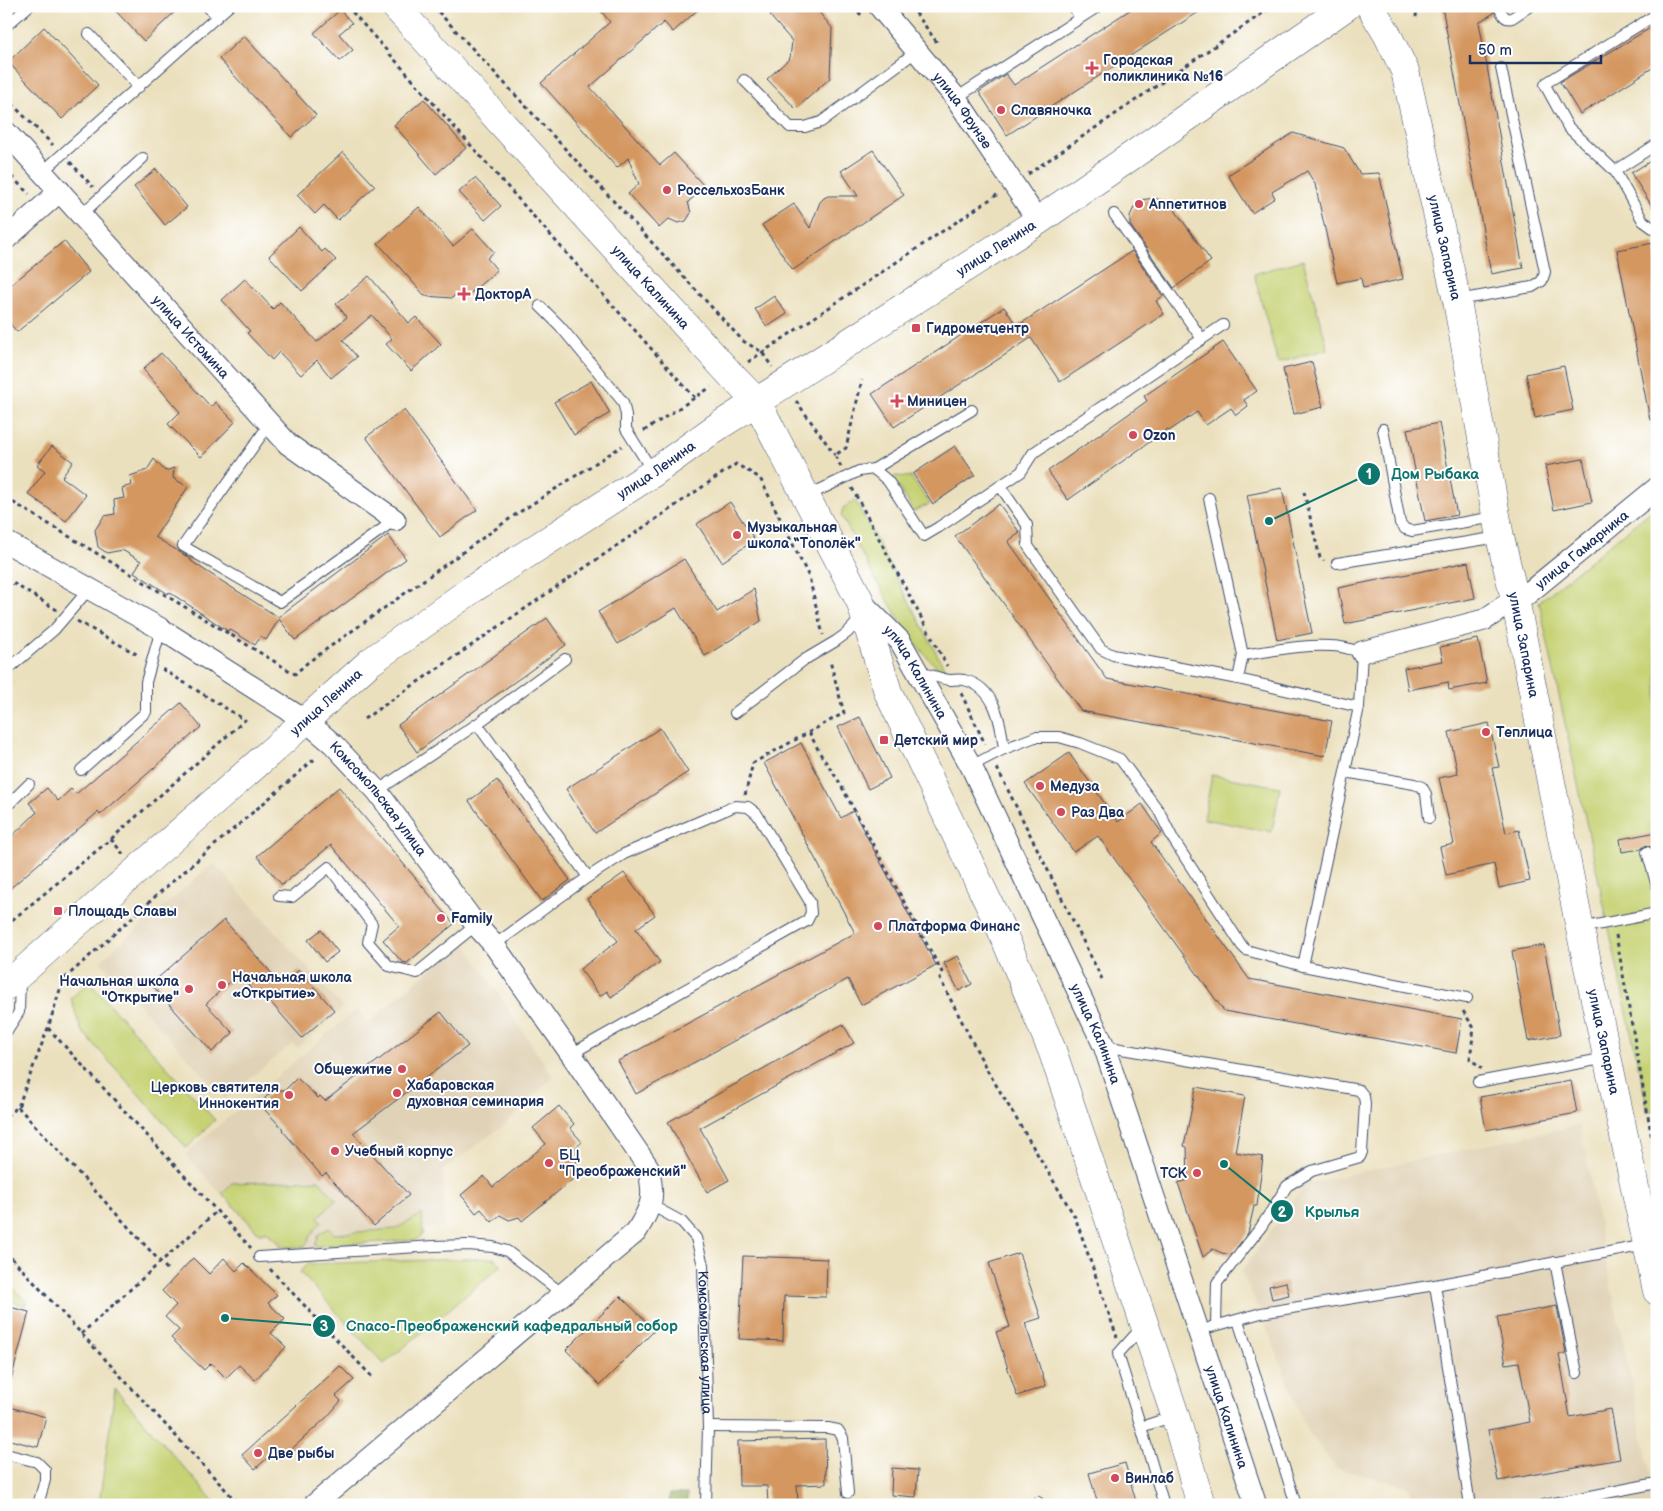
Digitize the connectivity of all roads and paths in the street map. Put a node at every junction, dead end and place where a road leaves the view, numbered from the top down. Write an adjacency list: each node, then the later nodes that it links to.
1 (29, 6): 19 (lane)
2 (207, 6): 16 (lane)
3 (229, 6): 16 (lane)
4 (347, 6): 49 (path)
5 (395, 6): 44 (main road, улица Калинина)
6 (433, 6): 43 (path)
7 (879, 6): 21 (street, улица Фрунзе)
8 (1073, 6): 18 (lane)
9 (1099, 6): 18 (lane)
10 (1347, 6): 36 (main road, улица Ленина)
11 (1370, 6): 39 (main road, улица Запарина)
12 (1417, 6): 17 (path)
13 (1530, 6): 14 (lane)
14 (1500, 9)
15 (1657, 14): 30 (lane)
16 (217, 17): 24 (lane)
17 (1416, 17)
18 (1080, 18): 25 (lane)
19 (6, 26)
20 (89, 34): 24 (lane)
21 (917, 51): 23 (lane); 25 (street, улица Фрунзе)
22 (1500, 68): 39 (lane)
23 (744, 80)
24 (139, 87): 31 (lane)
25 (956, 98): 36 (street, улица Фрунзе)
26 (6, 132): 31 (street, улица Истомина)
27 (1657, 144): 30 (lane)
28 (143, 158): 35 (lane)
29 (6, 171): 33 (path)
30 (1616, 171): 37 (lane)
31 (42, 172): 32 (street, улица Истомина)
32 (60, 191): 33 (street); 35 (street, улица Истомина)
33 (42, 207): 38 (street)
34 (1114, 214): 42 (lane)
35 (81, 215): 47 (street, улица Истомина)
36 (1038, 221): 44 (main road, улица Ленина)
37 (1657, 231)
38 (6, 239)
39 (1457, 301): 60 (main road, улица Запарина)
40 (540, 306): 49 (lane)
41 (1223, 325): 42 (lane)
42 (1202, 339): 53 (lane)
43 (762, 352)
44 (757, 402): 52 (main road, улица Ленина); 56 (main road, улица Калинина)
45 (972, 410): 51 (lane)
46 (808, 416): 50 (path)
47 (270, 423): 59 (street, улица Истомина); 59 (lane)
48 (1383, 429): 60 (lane)
49 (632, 439): 52 (lane); 57 (path)
50 (835, 456)
51 (874, 470): 53 (lane); 56 (lane)
52 (653, 473): 80 (main road, улица Ленина)
53 (1000, 486): 76 (lane)
54 (1657, 488): 65 (street, улица Гамарника)
55 (1304, 492): 62 (path)
56 (807, 496): 66 (main road, улица Калинина)
57 (6, 498)
58 (1209, 498): 71 (lane)
59 (395, 520)
60 (1498, 527): 62 (lane); 65 (main road, улица Запарина)
61 (6, 542): 64 (street, Комсомольская улица)
62 (1337, 563)
63 (6, 579): 67 (path)
64 (90, 588): 67 (lane); 68 (street, Комсомольская улица)
65 (1515, 599): 70 (street, улица Гамарника); 101 (main road, улица Запарина)
66 (862, 607): 69 (lane); 75 (street, улица Калинина); 129 (main road, улица Калинина)
67 (66, 616): 73 (path); 74 (lane)
68 (161, 629): 73 (lane); 80 (street, Комсомольская улица)
69 (826, 647): 78 (lane); 79 (path); 82 (path)
70 (1362, 652): 71 (lane); 77 (lane)
71 (1243, 655): 76 (lane)
72 (565, 659): 81 (lane)
73 (151, 662): 86 (lane); 99 (path)
74 (6, 671)
75 (918, 672): 83 (lane); 85 (street, улица Калинина)
76 (1238, 679): 77 (lane)
77 (1359, 707): 87 (lane)
78 (735, 713)
79 (364, 719)
80 (306, 721): 89 (street, Комсомольская улица); 104 (main road, улица Ленина)
81 (477, 724): 89 (lane); 94 (lane)
82 (809, 732): 91 (path); 132 (path)
83 (1004, 749): 85 (lane); 103 (lane)
84 (317, 757): 107 (path)
85 (971, 766): 109 (street, улица Калинина)
86 (81, 770)
87 (1345, 772): 92 (lane); 103 (lane)
88 (29, 784): 90 (lane)
89 (377, 791): 100 (street, Комсомольская улица)
90 (6, 806)
91 (742, 806): 94 (lane); 110 (lane)
92 (1429, 818)
93 (1647, 852): 95 (lane)
94 (588, 877): 102 (lane)
95 (1657, 886)
96 (279, 896): 100 (lane)
97 (1657, 914): 98 (lane)
98 (1613, 922): 101 (lane); 116 (path)
99 (6, 925)
100 (476, 925): 102 (street, Комсомольская улица)
101 (1580, 929): 111 (main road, улица Запарина)
102 (494, 945): 110 (street, Комсомольская улица)
103 (1303, 966): 105 (lane)
104 (13, 980): 108 (lane)
105 (1456, 996): 106 (lane); 112 (path)
106 (1467, 998)
107 (48, 1028): 114 (path); 118 (path)
108 (6, 1032)
109 (1104, 1046): 130 (street, улица Калинина); 130 (lane)
110 (571, 1054): 117 (street, Комсомольская улица)
111 (1608, 1058): 112 (lane); 119 (main road, улица Запарина)
112 (1497, 1079): 113 (lane)
113 (1478, 1082)
114 (18, 1107): 115 (path); 122 (path)
115 (6, 1116)
116 (1657, 1166)
117 (651, 1205): 127 (street); 136 (lane, Комсомольская улица)
118 (217, 1211): 121 (path); 122 (path)
119 (1652, 1244): 123 (lane); 126 (main road, улица Запарина)
120 (6, 1252): 131 (path)
121 (259, 1257): 127 (lane); 134 (path)
122 (161, 1262): 124 (path); 131 (path)
123 (1555, 1262): 125 (lane); 133 (lane)
124 (167, 1269)
125 (1435, 1284): 128 (lane); 149 (lane)
126 (1657, 1291)
127 (563, 1294): 143 (street)
128 (1238, 1320): 130 (lane); 148 (lane)
129 (1144, 1324): 132 (lane); 135 (main road, улица Калинина)
130 (1207, 1328): 147 (street, улица Калинина)
131 (81, 1334): 141 (path)
132 (1121, 1350): 137 (lane)
133 (1578, 1372)
134 (374, 1379)
135 (1175, 1415): 137 (lane); 146 (main road, улица Калинина)
136 (708, 1427): 140 (lane); 144 (lane, Комсомольская улица)
137 (1140, 1427): 145 (lane)
138 (6, 1454): 142 (lane)
139 (1657, 1483): 150 (lane)
140 (848, 1493)
141 (236, 1501)
142 (38, 1505)
143 (314, 1505)
144 (706, 1505)
145 (1164, 1505)
146 (1201, 1505)
147 (1256, 1505)
148 (1296, 1505)
149 (1470, 1505)
150 (1544, 1505)

